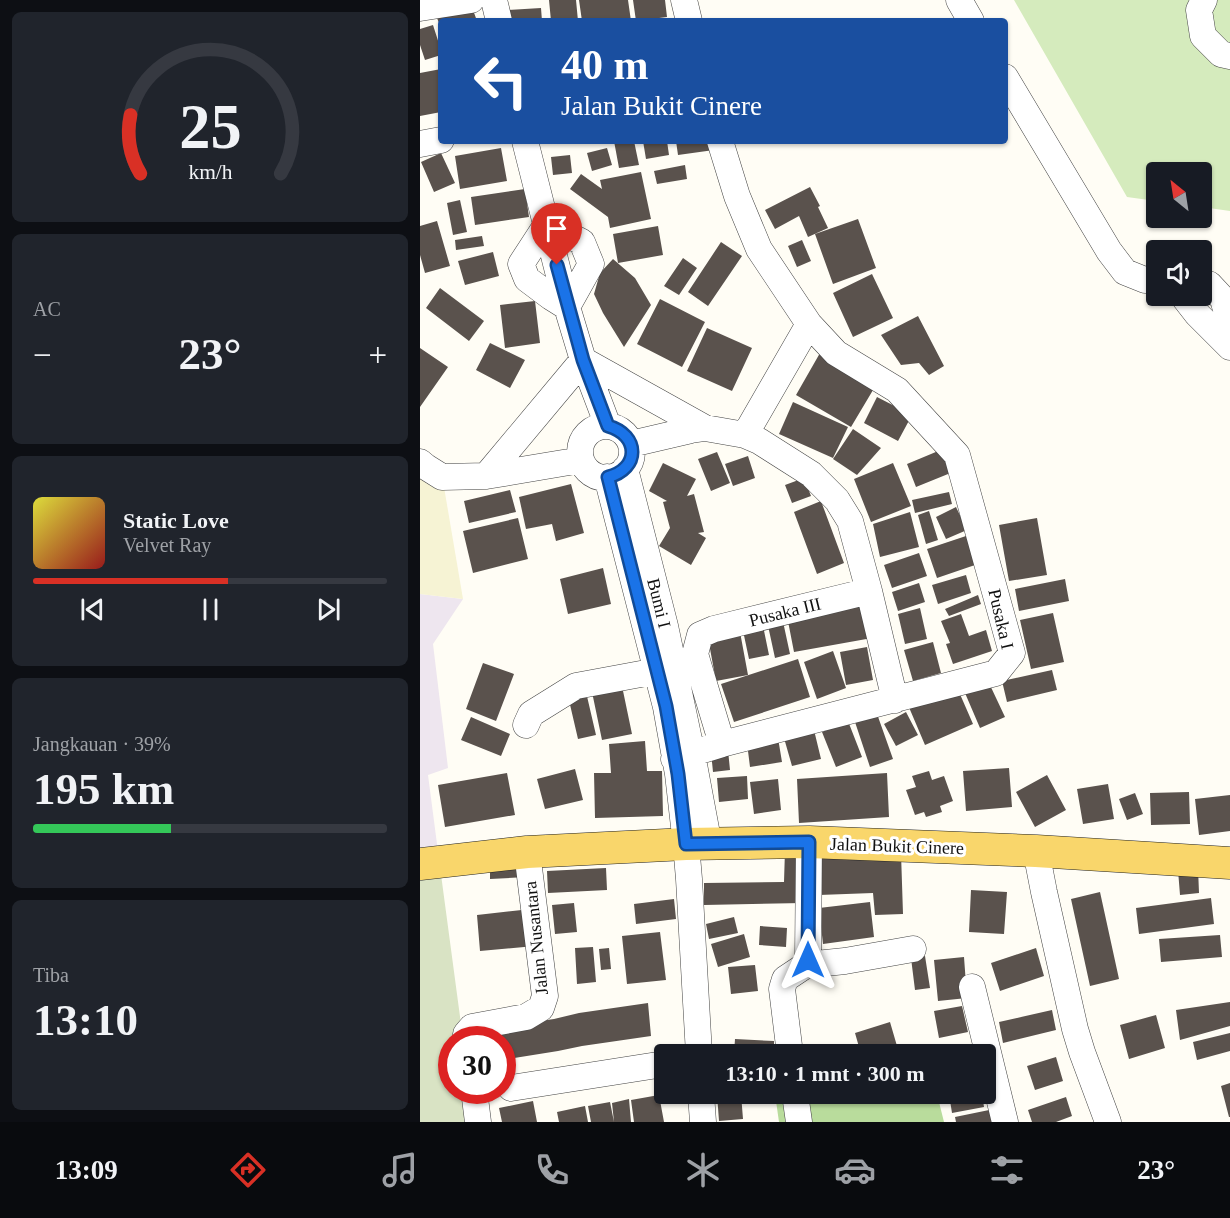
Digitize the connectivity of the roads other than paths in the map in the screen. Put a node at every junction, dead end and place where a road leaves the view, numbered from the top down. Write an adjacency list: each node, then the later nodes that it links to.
1 (471, 0): 6 (street)
2 (494, 0): 7 (street)
3 (684, 0): 8 (street)
4 (959, 0): 9 (street)
5 (1204, 0): 10 (street)
6 (420, 8)
7 (498, 18)
8 (688, 18)
9 (969, 18)
10 (1230, 56)
11 (1008, 82): 17 (street)
12 (438, 141): 13 (street)
13 (420, 144)
14 (526, 144): 16 (street)
15 (721, 144): 22 (street)
16 (547, 224): 20 (street); 20 (street)
17 (1146, 280)
18 (1212, 287): 21 (street)
19 (1191, 306): 23 (street)
20 (567, 307): 24 (street)
21 (1230, 323)
22 (813, 329): 27 (street); 35 (street, Pusaka I)
23 (1230, 347)
24 (583, 360): 25 (street); 26 (street); 32 (street)
25 (608, 426): 28 (street); 29 (street)
26 (705, 428): 27 (street); 28 (street)
27 (752, 438): 33 (street)
28 (631, 444): 31 (street)
29 (581, 460): 31 (street); 32 (street)
30 (420, 462): 32 (street)
31 (616, 473): 34 (street, Bumi I); 38 (street, Bumi I)
32 (486, 476)
33 (869, 591): 35 (street); 37 (street, Pusaka III)
34 (657, 671): 36 (street); 38 (street, Bumi I)
35 (895, 700): 37 (street, Pusaka I)
36 (526, 725)
37 (722, 744): 38 (street, Pusaka I)
38 (683, 756): 40 (street, Bumi I)
39 (809, 842): 40 (main road, Jalan Bukit Cinere); 41 (main road, Jalan Bukit Cinere); 46 (street)
40 (698, 844): 42 (main road, Jalan Bukit Cinere); 49 (street, Bumi I)
41 (1036, 851): 44 (main road, Jalan Bukit Cinere); 60 (street)
42 (527, 852): 43 (main road, Jalan Bukit Cinere); 48 (street, Jalan Nusantara)
43 (420, 858)
44 (1230, 863)
45 (913, 949): 46 (street)
46 (806, 965): 50 (street)
47 (972, 987): 59 (street)
48 (477, 1026)
49 (699, 1044)
50 (789, 1044)
51 (654, 1066): 52 (street)
52 (516, 1087)
53 (476, 1104): 56 (street)
54 (702, 1104): 57 (street)
55 (796, 1104): 58 (street)
56 (478, 1122)
57 (703, 1122)
58 (799, 1122)
59 (1005, 1122)
60 (1108, 1122)

